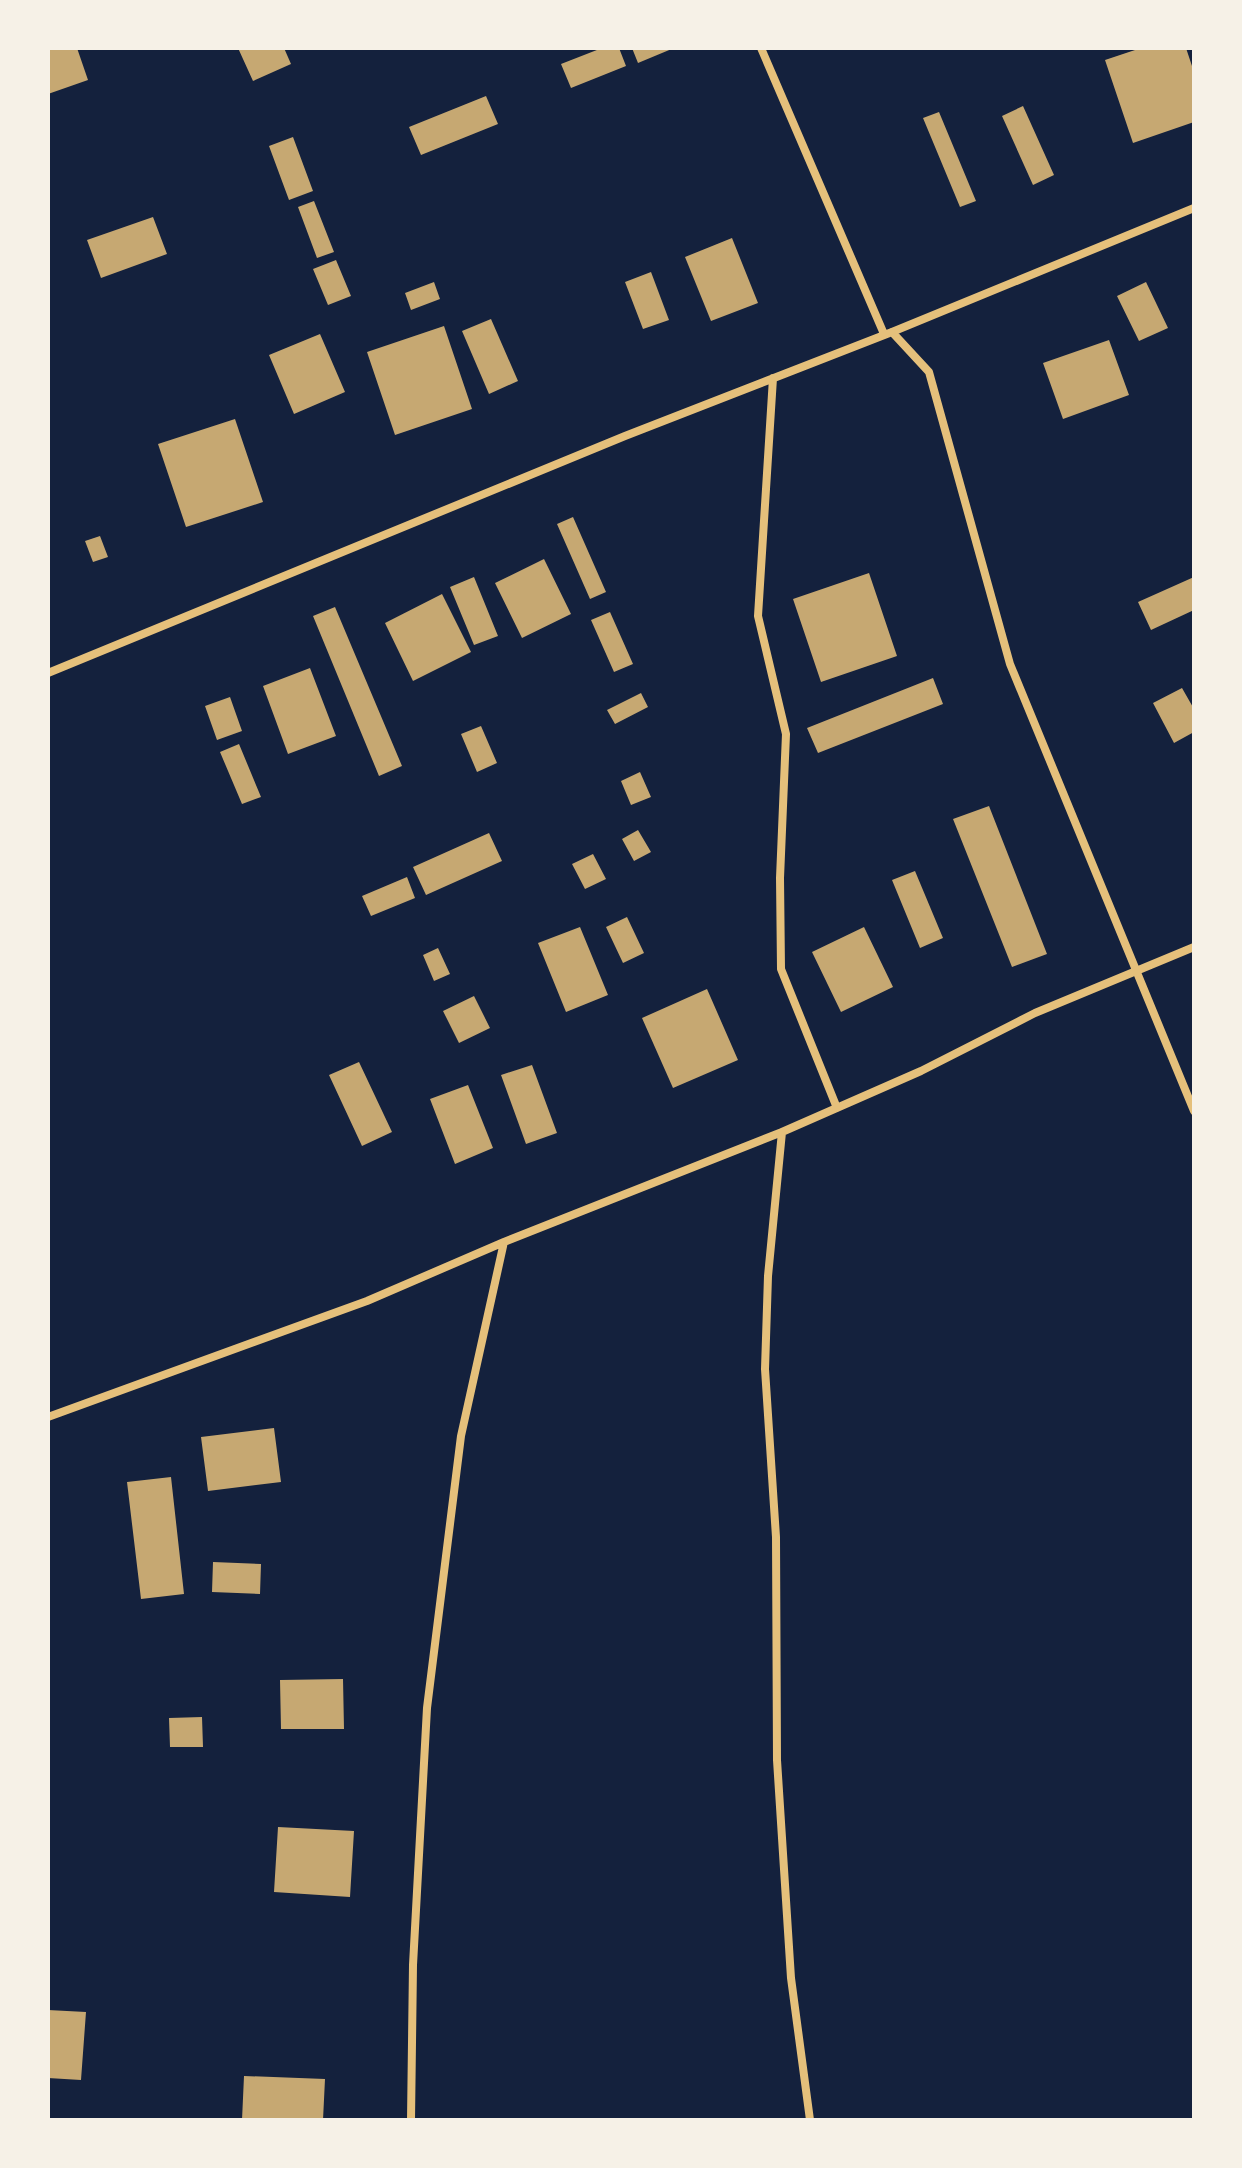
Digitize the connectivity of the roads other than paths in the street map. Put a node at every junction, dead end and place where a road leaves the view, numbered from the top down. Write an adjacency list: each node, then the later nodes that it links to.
1 (761, 48): 3 (street)
2 (1194, 208): 3 (street)
3 (888, 333): 4 (street); 7 (street)
4 (773, 378): 5 (street); 8 (street)
5 (48, 673)
6 (1194, 947): 7 (street)
7 (1136, 969): 8 (street); 9 (street)
8 (837, 1108): 10 (street)
9 (1194, 1111)
10 (782, 1132): 11 (street); 14 (street)
11 (504, 1242): 12 (street); 13 (street)
12 (50, 1414)
13 (411, 2120)
14 (810, 2120)

